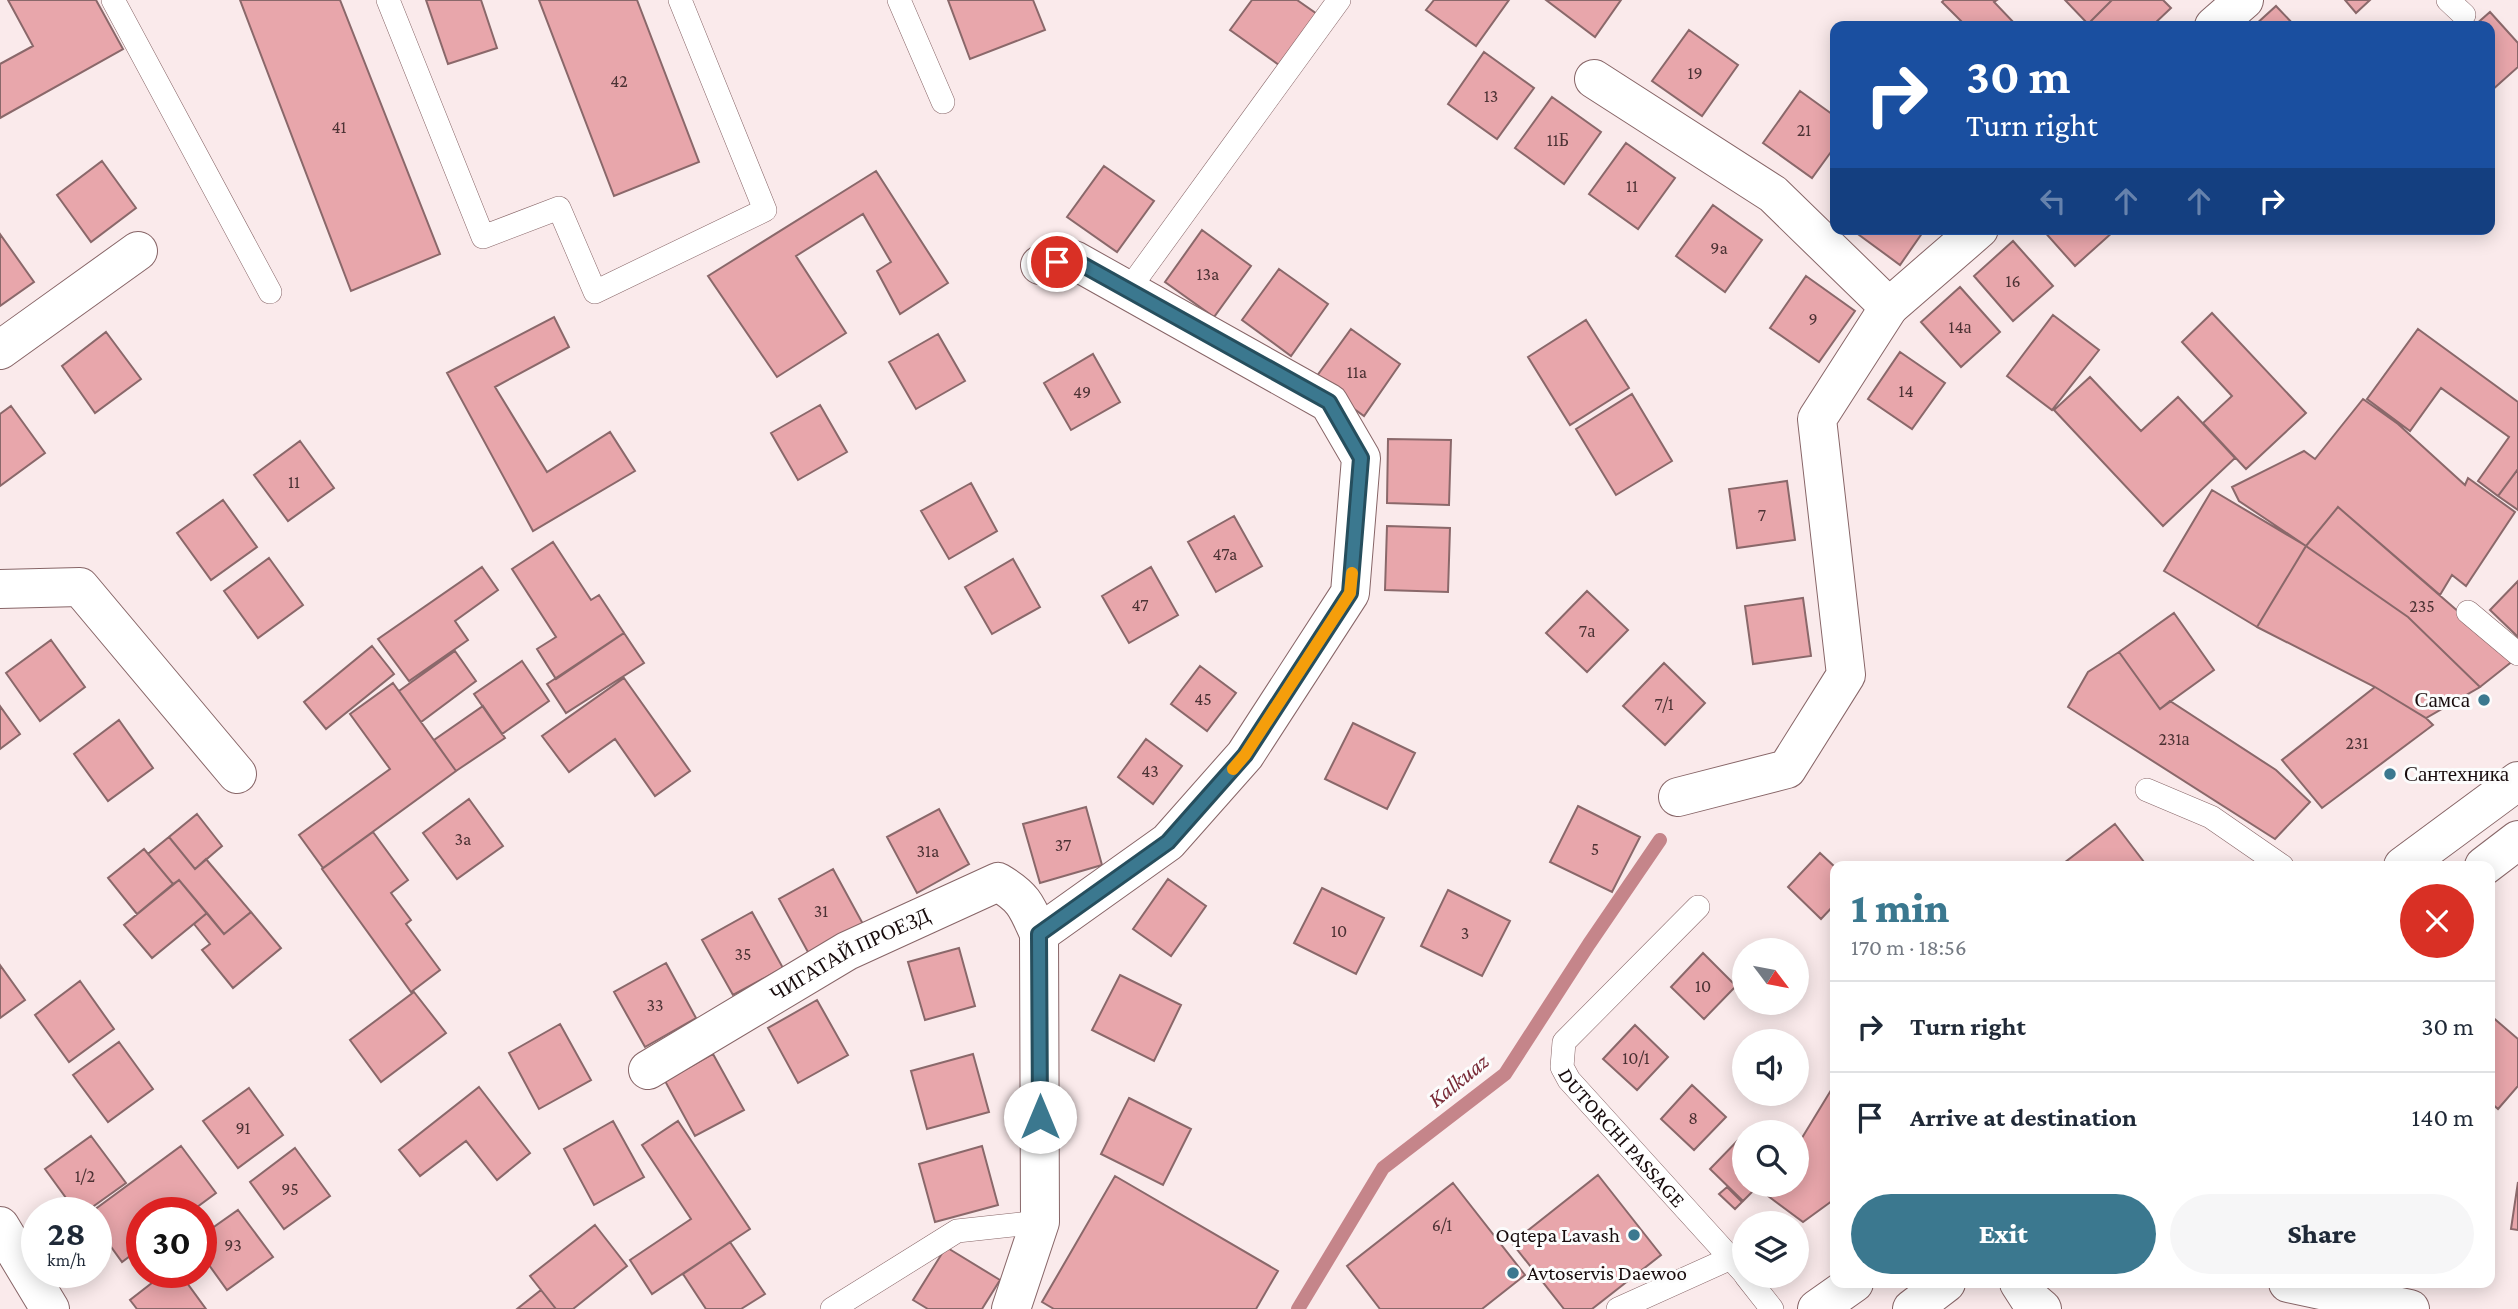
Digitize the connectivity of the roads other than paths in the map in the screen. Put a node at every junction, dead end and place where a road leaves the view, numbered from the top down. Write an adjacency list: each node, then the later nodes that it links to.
1 (113, 0): 14 (lane)
2 (388, 0): 3 (lane)
3 (680, 0)
4 (899, 0): 9 (lane)
5 (1339, 0): 13 (lane)
6 (2244, 0): 7 (street)
7 (2220, 21)
8 (1594, 79): 15 (street)
9 (943, 102)
10 (1972, 235): 15 (street)
11 (138, 251): 16 (street)
12 (1040, 265): 13 (street)
13 (1129, 289): 29 (street)
14 (270, 292)
15 (1889, 307): 23 (street)
16 (0, 350)
17 (0, 589): 20 (street)
18 (2468, 612): 19 (lane)
19 (2518, 654)
20 (237, 774)
21 (2518, 781): 26 (street)
22 (2147, 790): 25 (lane)
23 (1678, 797)
24 (2518, 840): 27 (street)
25 (2275, 861)
26 (2410, 861)
27 (2491, 861)
28 (1698, 907): 33 (lane, DUTORCHI PASSAGE)
29 (1039, 934): 30 (street, ЧИГАТАЙ ПРОЕЗД); 31 (street)
30 (648, 1070)
31 (1040, 1222): 41 (lane); 42 (street)
32 (0, 1226): 40 (street)
33 (1732, 1259)
34 (1732, 1272): 43 (lane)
35 (1756, 1288): 44 (lane, DUTORCHI PASSAGE)
36 (1847, 1288): 45 (street)
37 (1939, 1288): 46 (street)
38 (2022, 1288): 47 (street)
39 (2311, 1288): 48 (street)
40 (50, 1309)
41 (832, 1309)
42 (1011, 1309)
43 (1618, 1309)
44 (1772, 1309)
45 (1817, 1309)
46 (1912, 1309)
47 (2042, 1309)
48 (2410, 1309)

